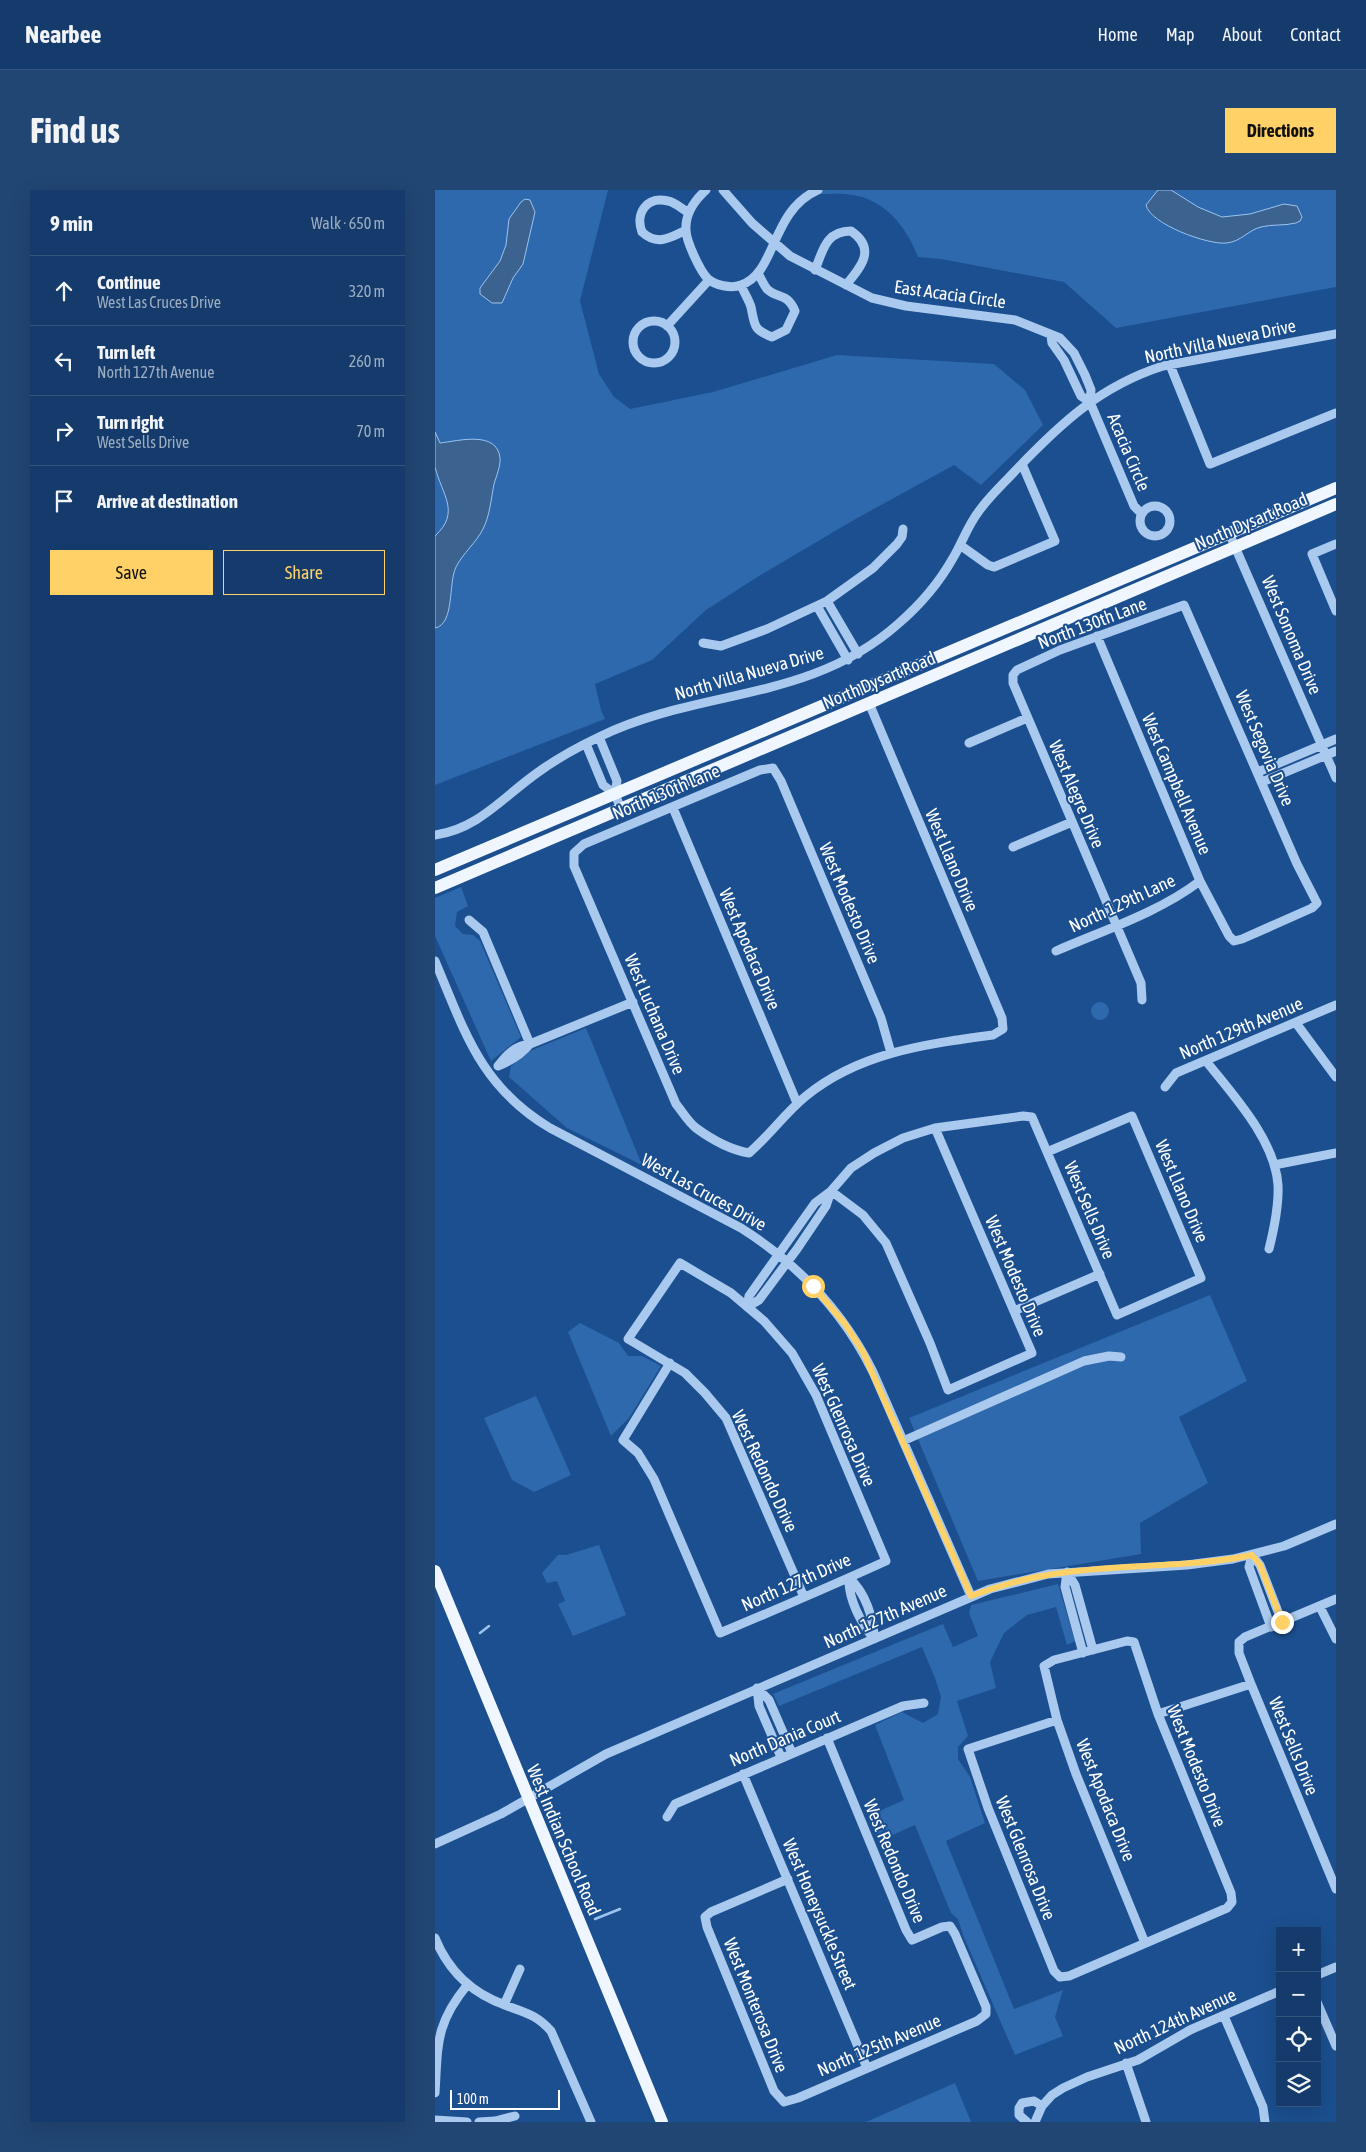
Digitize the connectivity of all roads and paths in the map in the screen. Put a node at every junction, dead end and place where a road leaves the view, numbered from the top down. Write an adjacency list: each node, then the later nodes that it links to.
1 (706, 190): 4 (street)
2 (818, 190): 6 (street)
3 (728, 192): 6 (street, East Acacia Circle)
4 (689, 213): 5 (street); 5 (street)
5 (686, 230): 9 (street)
6 (774, 243): 7 (street, East Acacia Circle); 8 (street)
7 (815, 270): 11 (street, East Acacia Circle); 11 (street)
8 (759, 275): 10 (street); 10 (street)
9 (709, 280): 10 (street); 12 (street)
10 (741, 285)
11 (846, 286): 15 (street, East Acacia Circle)
12 (667, 326): 12 (street)
13 (1336, 334): 14 (street, North Villa Nueva Drive)
14 (1170, 365): 15 (street, North Villa Nueva Drive); 16 (street)
15 (1089, 402): 17 (street, North Villa Nueva Drive); 20 (street, Acacia Circle)
16 (1336, 413)
17 (1022, 464): 24 (street, North Villa Nueva Drive); 24 (street)
18 (1336, 488): 22 (main road, North Dysart Road)
19 (1336, 504): 25 (main road, North Dysart Road)
20 (1141, 514)
21 (903, 529): 26 (street)
22 (1229, 533): 25 (street, West Sonoma Drive); 48 (main road, North Dysart Road)
23 (1336, 544): 29 (street)
24 (960, 545): 32 (street, North Villa Nueva Drive)
25 (1236, 547): 35 (main road, North Dysart Road); 41 (street, West Sonoma Drive)
26 (827, 601): 28 (street); 32 (street)
27 (1184, 605): 30 (street, North 130th Lane); 45 (street, West Segovia Drive)
28 (817, 606): 31 (street); 33 (street)
29 (1336, 611)
30 (1097, 636): 34 (street, North 130th Lane); 56 (street, West Campbell Avenue)
31 (703, 643)
32 (857, 654): 33 (street, North Villa Nueva Drive)
33 (848, 660): 37 (street, North Villa Nueva Drive)
34 (1013, 675): 36 (street, West Alegre Drive)
35 (869, 703): 50 (main road, North Dysart Road); 68 (street, West Llano Drive)
36 (1027, 718): 39 (street); 51 (street, West Alegre Drive)
37 (599, 737): 40 (street, North Villa Nueva Drive); 48 (street)
38 (1336, 739): 41 (street)
39 (969, 743)
40 (586, 744): 48 (street); 52 (street, North Villa Nueva Drive)
41 (1322, 745): 43 (street, West Sonoma Drive); 45 (street)
42 (1336, 751): 43 (street)
43 (1326, 755): 46 (street, West Sonoma Drive); 47 (street)
44 (773, 768): 49 (street, North 130th Lane); 68 (street, West Modesto Drive)
45 (1258, 772): 47 (street, West Segovia Drive)
46 (1336, 778)
47 (1262, 782): 60 (street, West Segovia Drive)
48 (615, 794): 50 (street); 55 (main road, North Dysart Road)
49 (673, 808): 54 (street, North 130th Lane); 73 (street, West Apodaca Drive)
50 (621, 809): 57 (main road, North Dysart Road)
51 (1072, 822): 53 (street); 59 (street, West Alegre Drive)
52 (435, 835)
53 (1013, 847)
54 (574, 853): 64 (street, West Luchana Drive)
55 (435, 870)
56 (1200, 881): 59 (street, North 129th Lane); 60 (street, West Campbell Avenue)
57 (435, 888)
58 (469, 920): 67 (street)
59 (1116, 925): 61 (street, North 129th Lane); 63 (street, West Alegre Drive)
60 (1234, 940)
61 (1056, 951)
62 (435, 961): 70 (street, West Las Cruces Drive)
63 (1142, 1000)
64 (633, 1002): 67 (street); 73 (street, West Luchana Drive)
65 (1336, 1005): 66 (street, North 129th Avenue)
66 (1296, 1023): 69 (street, North 129th Avenue); 71 (street)
67 (530, 1044): 70 (street)
68 (891, 1053): 73 (street)
69 (1206, 1061): 72 (street, North 129th Avenue); 77 (street)
70 (488, 1073): 80 (street, West Las Cruces Drive)
71 (1336, 1077)
72 (1165, 1087)
73 (797, 1104)
74 (935, 1128): 75 (street, West Sells Drive); 78 (street); 84 (street, West Modesto Drive)
75 (1047, 1152): 82 (street, West Sells Drive); 85 (street, West Llano Drive)
76 (1336, 1153): 77 (street)
77 (1274, 1165): 79 (street)
78 (831, 1191): 80 (street); 81 (street); 84 (street, West Modesto Drive)
79 (1269, 1249)
80 (779, 1255): 81 (street, West Las Cruces Drive); 83 (street)
81 (787, 1261): 83 (street); 89 (street, West Las Cruces Drive)
82 (1100, 1274): 84 (street); 85 (street, West Sells Drive)
83 (747, 1307): 86 (street, West Glenrosa Drive); 92 (street, West Glenrosa Drive)
84 (1014, 1311)
85 (1117, 1315)
86 (628, 1339): 88 (street, West Redondo Drive)
87 (1121, 1357): 89 (street)
88 (670, 1363): 97 (street, West Redondo Drive); 97 (street, North 127th Drive)
89 (903, 1442): 96 (street, West Las Cruces Drive)
90 (1336, 1524): 91 (street, North 127th Avenue)
91 (1252, 1555): 94 (street, North 127th Avenue); 100 (street); 101 (street)
92 (886, 1561): 95 (street, North 127th Drive)
93 (435, 1571): 115 (main road, West Indian School Road)
94 (1067, 1572): 96 (street, North 127th Avenue); 104 (street); 105 (street)
95 (849, 1578): 97 (street, North 127th Drive); 102 (street)
96 (971, 1596): 102 (street, North 127th Avenue)
97 (804, 1597)
98 (1336, 1599): 99 (street)
99 (1320, 1607): 100 (street); 103 (street)
100 (1282, 1622): 101 (street)
101 (1271, 1627): 106 (street, West Sells Drive)
102 (873, 1639): 107 (street, North 127th Avenue)
103 (1336, 1639)
104 (1093, 1650): 105 (street); 109 (street, West Modesto Drive)
105 (1083, 1653): 110 (street, West Apodaca Drive)
106 (1251, 1684): 109 (street); 119 (street, West Sells Drive)
107 (757, 1688): 112 (street); 113 (street); 115 (street, North 127th Avenue)
108 (924, 1703): 111 (street, North Dania Court)
109 (1158, 1714): 121 (street, West Modesto Drive)
110 (1057, 1720): 121 (street, West Apodaca Drive); 121 (street, West Glenrosa Drive)
111 (827, 1738): 112 (street, North Dania Court); 129 (street, West Redondo Drive)
112 (791, 1753): 113 (street, North Dania Court)
113 (781, 1757): 114 (street, North Dania Court)
114 (743, 1774): 116 (street, North Dania Court); 118 (street, West Honeysuckle Street)
115 (527, 1798): 117 (street, North 127th Avenue); 143 (main road, West Indian School Road)
116 (667, 1817)
117 (435, 1844)
118 (788, 1879): 133 (street, West Honeysuckle Street); 135 (street, West Monterosa Drive)
119 (1336, 1889)
120 (435, 1938): 125 (street)
121 (1145, 1943)
122 (1336, 1967): 124 (street)
123 (520, 1969): 127 (street)
124 (1321, 1973)
125 (468, 1984): 127 (street); 134 (street)
126 (1276, 1993): 130 (street, North 124th Avenue)
127 (505, 2005): 142 (street)
128 (1321, 2011): 131 (street)
129 (986, 2014): 133 (street, North 125th Avenue)
130 (1223, 2016): 132 (street, North 124th Avenue); 146 (street)
131 (1336, 2046)
132 (1126, 2064): 136 (street, North 124th Avenue); 145 (street)
133 (867, 2068): 135 (street, North 125th Avenue)
134 (435, 2093)
135 (784, 2102)
136 (1042, 2106): 138 (street, North 124th Avenue); 144 (street)
137 (515, 2116): 141 (street)
138 (1036, 2118)
139 (435, 2120): 140 (street)
140 (467, 2122)
141 (479, 2122)
142 (591, 2122)
143 (662, 2122)
144 (1027, 2122)
145 (1146, 2122)
146 (1265, 2122)

